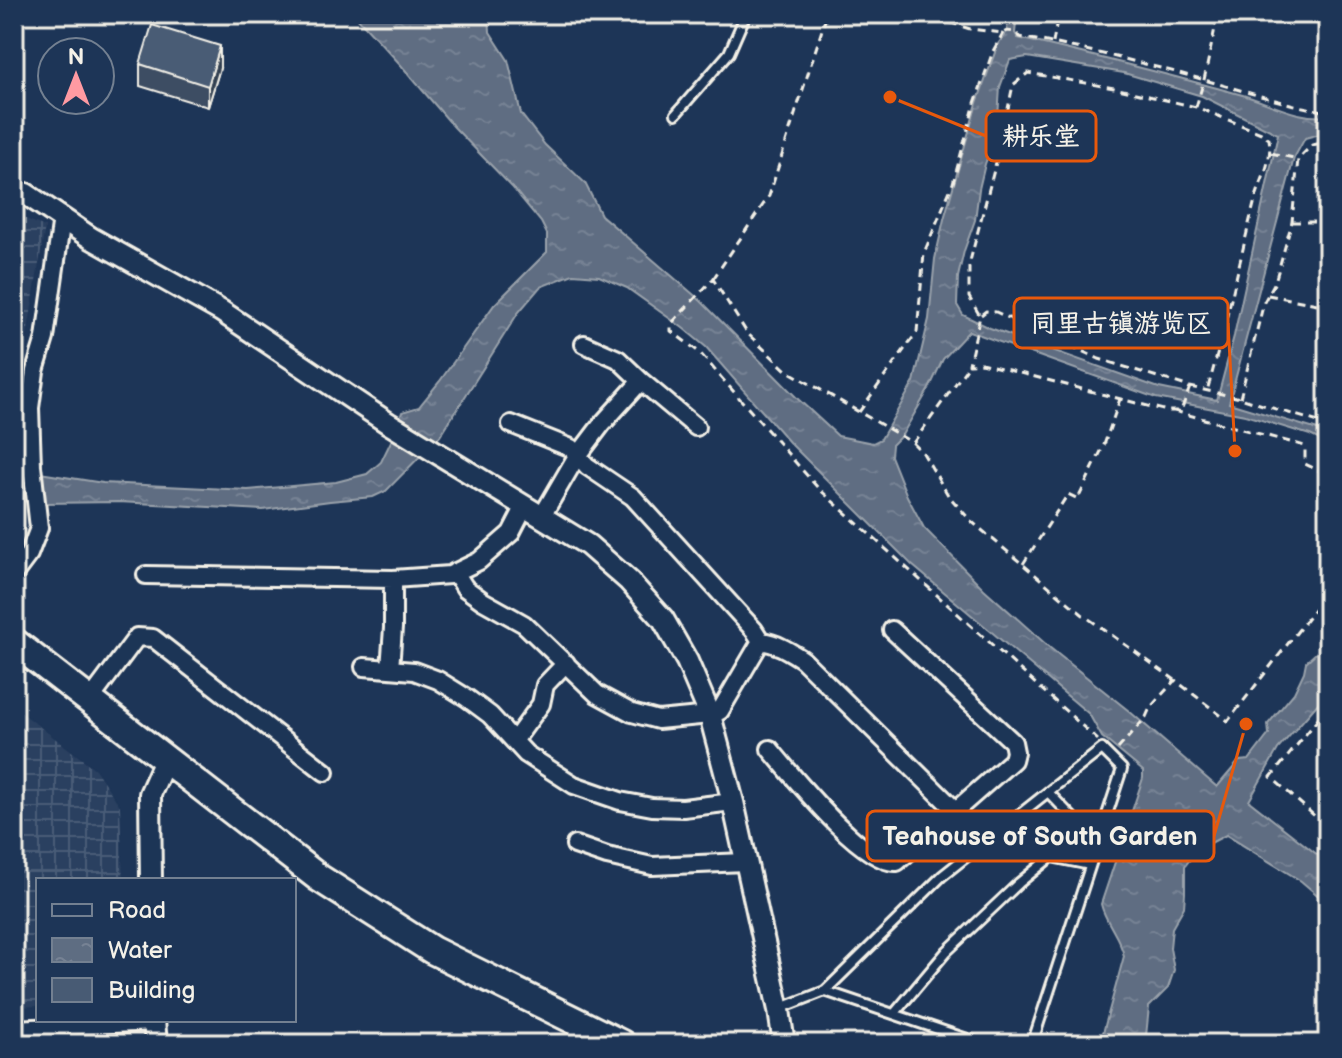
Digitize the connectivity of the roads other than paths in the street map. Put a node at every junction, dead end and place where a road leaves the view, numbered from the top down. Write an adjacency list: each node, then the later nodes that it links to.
1 (746, 14): 2 (lane)
2 (676, 114)
3 (14, 190): 4 (street)
4 (62, 218): 10 (street); 12 (street)
5 (584, 344): 6 (street)
6 (641, 381): 8 (street); 9 (street)
7 (511, 424): 9 (street)
8 (696, 427)
9 (578, 456): 10 (street); 16 (street)
10 (534, 511): 11 (street); 22 (street)
11 (455, 572): 14 (street); 18 (street)
12 (14, 574)
13 (146, 575): 14 (street)
14 (393, 579): 20 (street)
15 (892, 630): 29 (street)
16 (761, 641): 22 (street); 29 (street)
17 (14, 642): 21 (main road)
18 (566, 663): 22 (street); 23 (street)
19 (364, 667): 20 (street)
20 (390, 669): 23 (street)
21 (90, 700): 25 (main road); 26 (street)
22 (710, 715): 28 (street)
23 (514, 741): 28 (street)
24 (770, 749): 29 (street)
25 (166, 758): 34 (street); 42 (main road)
26 (325, 772)
27 (1048, 792): 31 (lane); 33 (lane); 35 (lane)
28 (733, 802): 32 (street)
29 (955, 810)
30 (575, 845): 32 (street)
31 (1051, 857): 33 (lane); 37 (lane)
32 (745, 862): 36 (street)
33 (1090, 865): 45 (lane)
34 (151, 878)
35 (825, 991): 36 (lane); 37 (lane)
36 (779, 1010): 43 (street)
37 (894, 1014): 44 (lane)
38 (136, 1022): 40 (street)
39 (154, 1022): 41 (street)
40 (14, 1029)
41 (156, 1044)
42 (622, 1044)
43 (784, 1044)
44 (982, 1044)
45 (1032, 1044)

